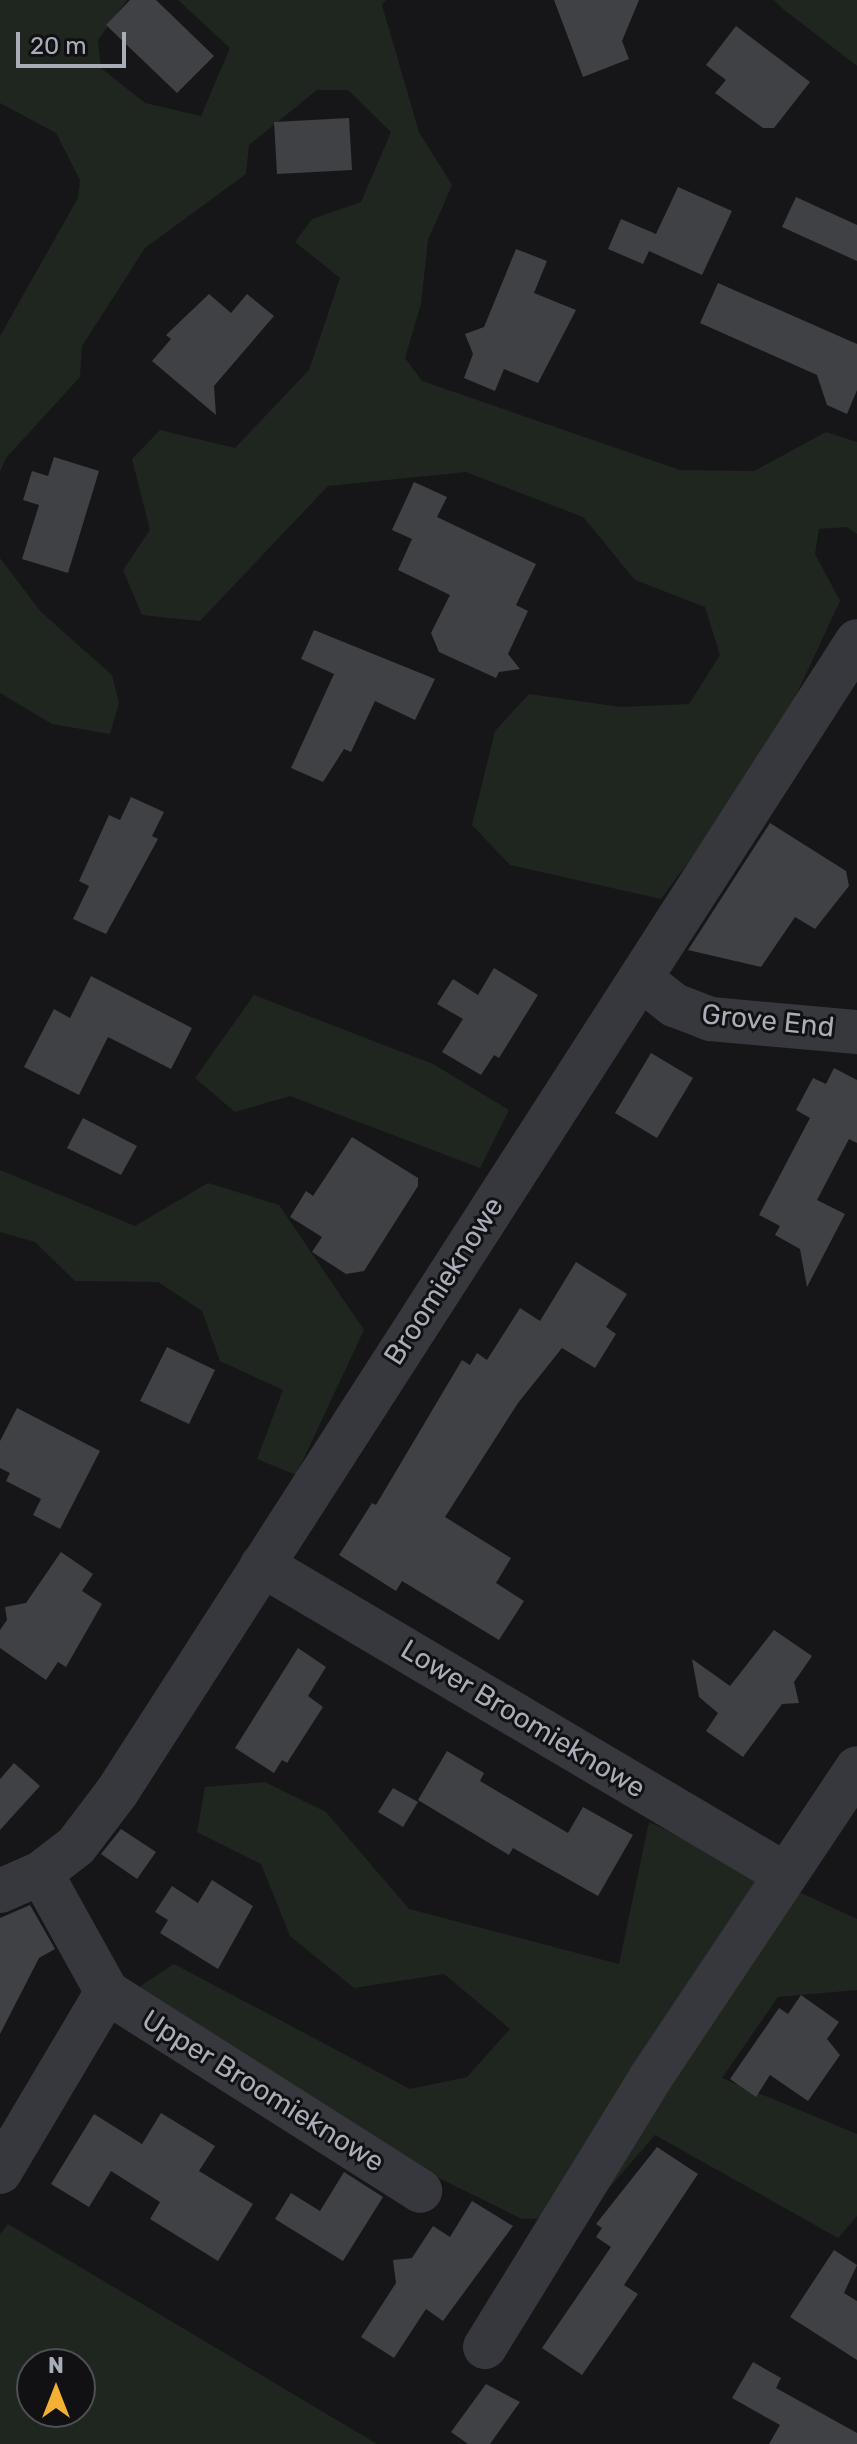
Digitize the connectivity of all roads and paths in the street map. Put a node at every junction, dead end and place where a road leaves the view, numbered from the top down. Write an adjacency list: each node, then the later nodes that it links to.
1 (857, 641): 2 (street, Broomieknowe)
2 (641, 979): 3 (street, Grove End); 4 (street, Broomieknowe)
3 (857, 1032)
4 (262, 1565): 6 (street, Broomieknowe); 7 (street, Lower Broomieknowe)
5 (857, 1768): 7 (street)
6 (41, 1873): 8 (street, Broomieknowe); 9 (street, Upper Broomieknowe)
7 (783, 1873): 12 (street)
8 (0, 1891)
9 (107, 1992): 10 (street); 11 (street, Upper Broomieknowe)
10 (0, 2172)
11 (420, 2191)
12 (485, 2347)

